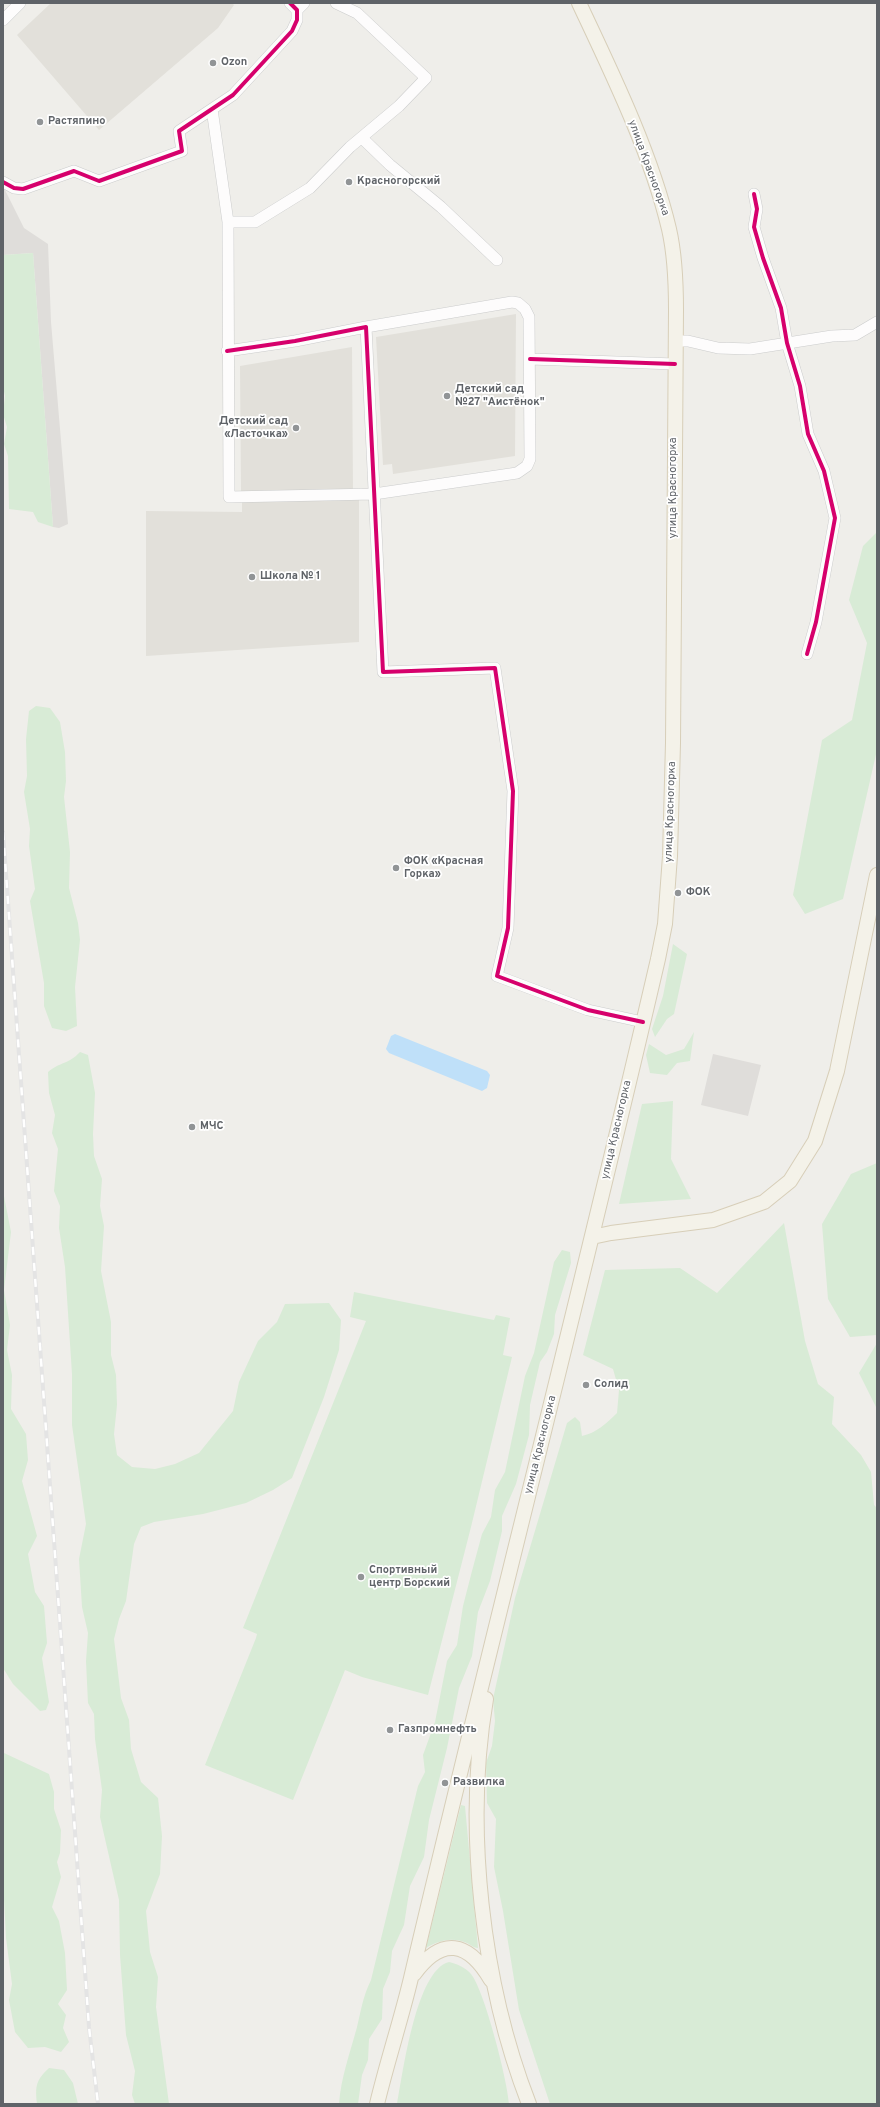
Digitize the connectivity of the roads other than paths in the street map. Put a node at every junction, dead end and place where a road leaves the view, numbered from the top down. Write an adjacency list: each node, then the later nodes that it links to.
1 (20, 3): 5 (street)
2 (336, 3): 7 (street)
3 (579, 3): 14 (main road, улица Красногорка)
4 (297, 5): 6 (street)
5 (3, 20)
6 (212, 109): 8 (street); 10 (street)
7 (362, 138): 10 (street); 11 (street)
8 (3, 182)
9 (754, 194): 15 (street)
10 (228, 222): 16 (street)
11 (497, 260)
12 (877, 322): 15 (street)
13 (366, 327): 16 (street); 17 (street); 19 (street)
14 (676, 341): 15 (street); 18 (main road, улица Красногорка)
15 (787, 343): 20 (street)
16 (228, 351): 19 (street)
17 (530, 359): 18 (street); 19 (street)
18 (675, 364): 22 (main road, улица Красногорка)
19 (374, 494): 22 (street)
20 (808, 654)
21 (877, 875): 23 (main road)
22 (643, 1022): 23 (main road, улица Красногорка)
23 (592, 1238): 24 (main road, улица Красногорка)
24 (500, 1619): 25 (main road); 26 (main road)
25 (411, 1979): 26 (main road); 27 (main road)
26 (495, 1987): 28 (main road)
27 (389, 2063): 29 (main road); 30 (main road)
28 (523, 2087): 31 (main road); 32 (main road)
29 (377, 2104)
30 (387, 2104)
31 (523, 2104)
32 (529, 2104)

